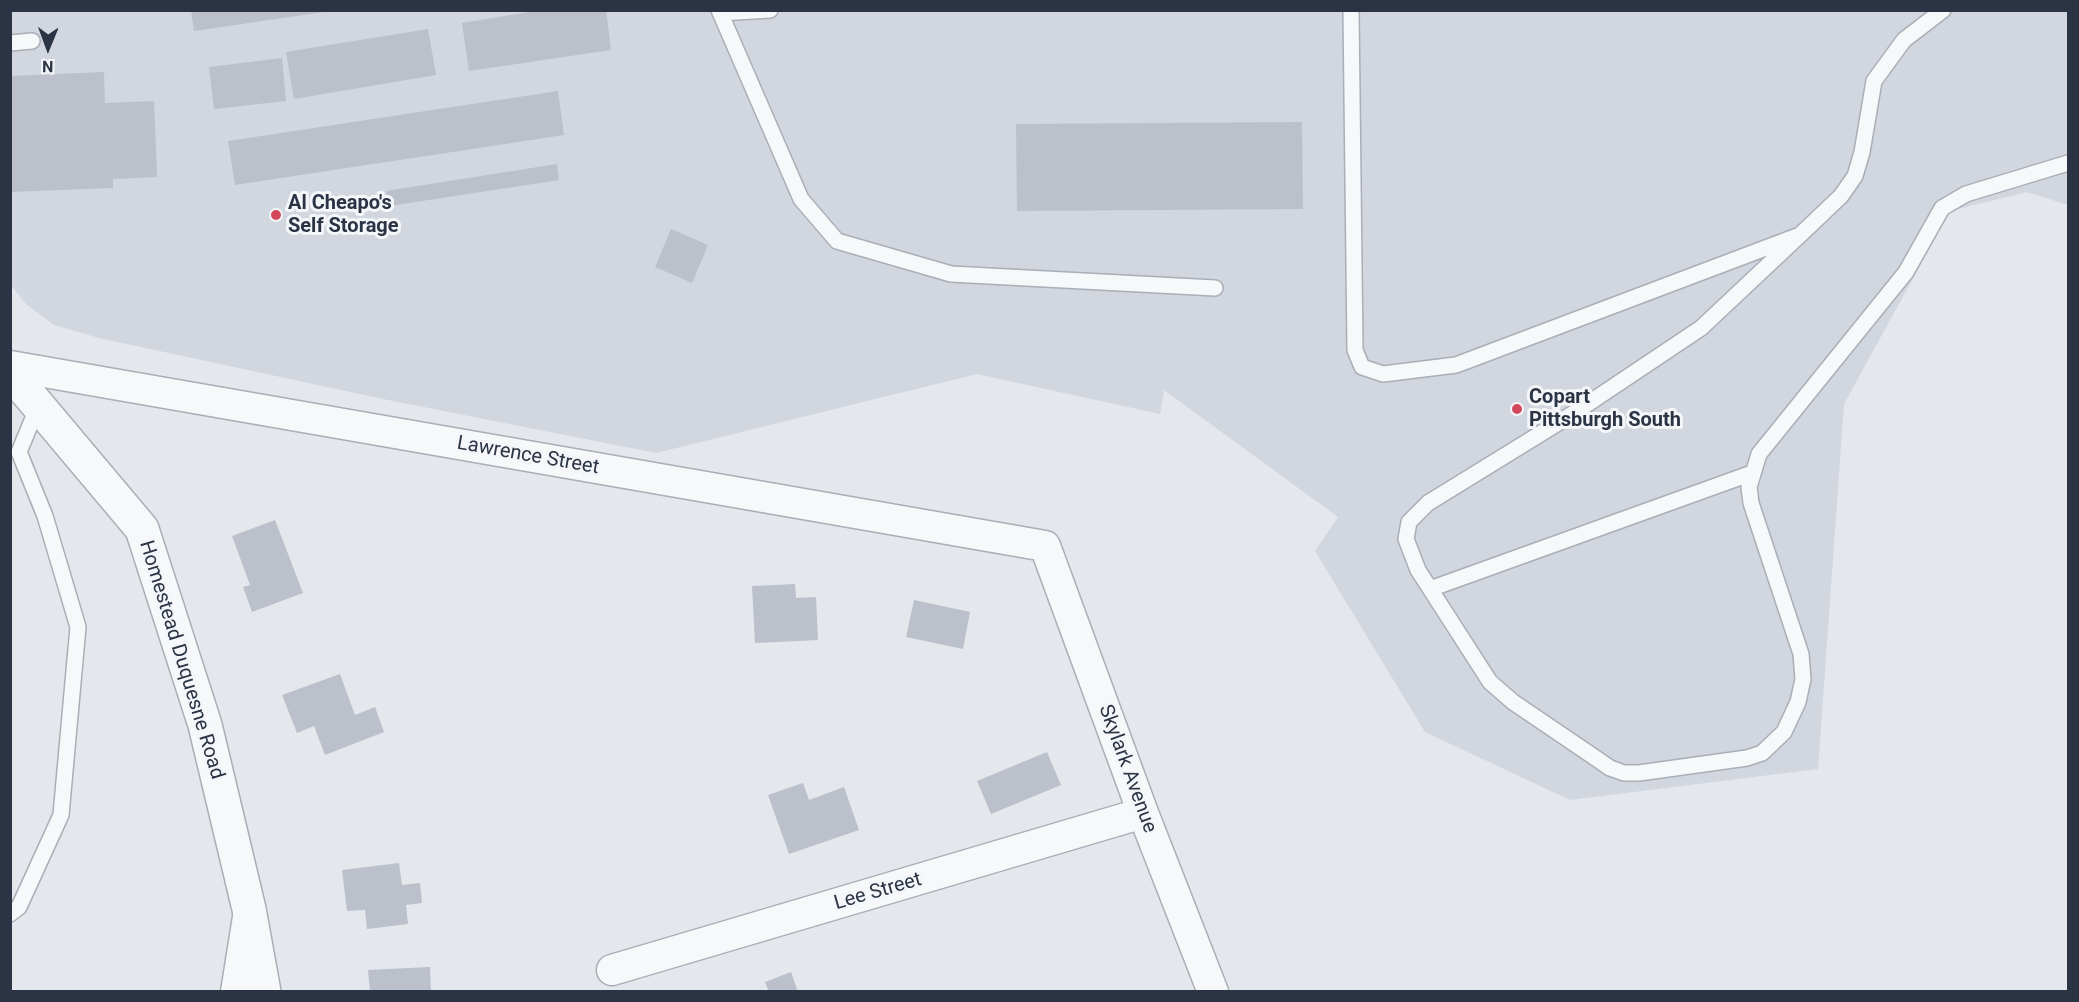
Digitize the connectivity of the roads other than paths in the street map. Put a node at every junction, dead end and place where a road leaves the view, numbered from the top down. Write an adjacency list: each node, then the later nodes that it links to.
1 (770, 10): 4 (lane)
2 (1351, 10): 8 (lane)
3 (1943, 10): 8 (lane)
4 (719, 12): 9 (lane)
5 (32, 41): 6 (lane)
6 (10, 43)
7 (2068, 163): 13 (lane)
8 (1800, 235): 15 (lane)
9 (1215, 288)
10 (10, 366): 14 (street, Lawrence Street)
11 (10, 372): 12 (street, Homestead Duquesne Road)
12 (25, 401): 17 (street, Homestead Duquesne Road); 18 (lane)
13 (1752, 473): 15 (lane); 15 (lane)
14 (1045, 546): 16 (street, Skylark Avenue)
15 (1430, 589)
16 (1143, 813): 19 (street, Lee Street); 22 (street, Skylark Avenue)
17 (249, 909): 20 (street); 21 (street, Homestead Duquesne Road)
18 (10, 914)
19 (612, 970)
20 (236, 992)
21 (264, 992)
22 (1213, 992)

